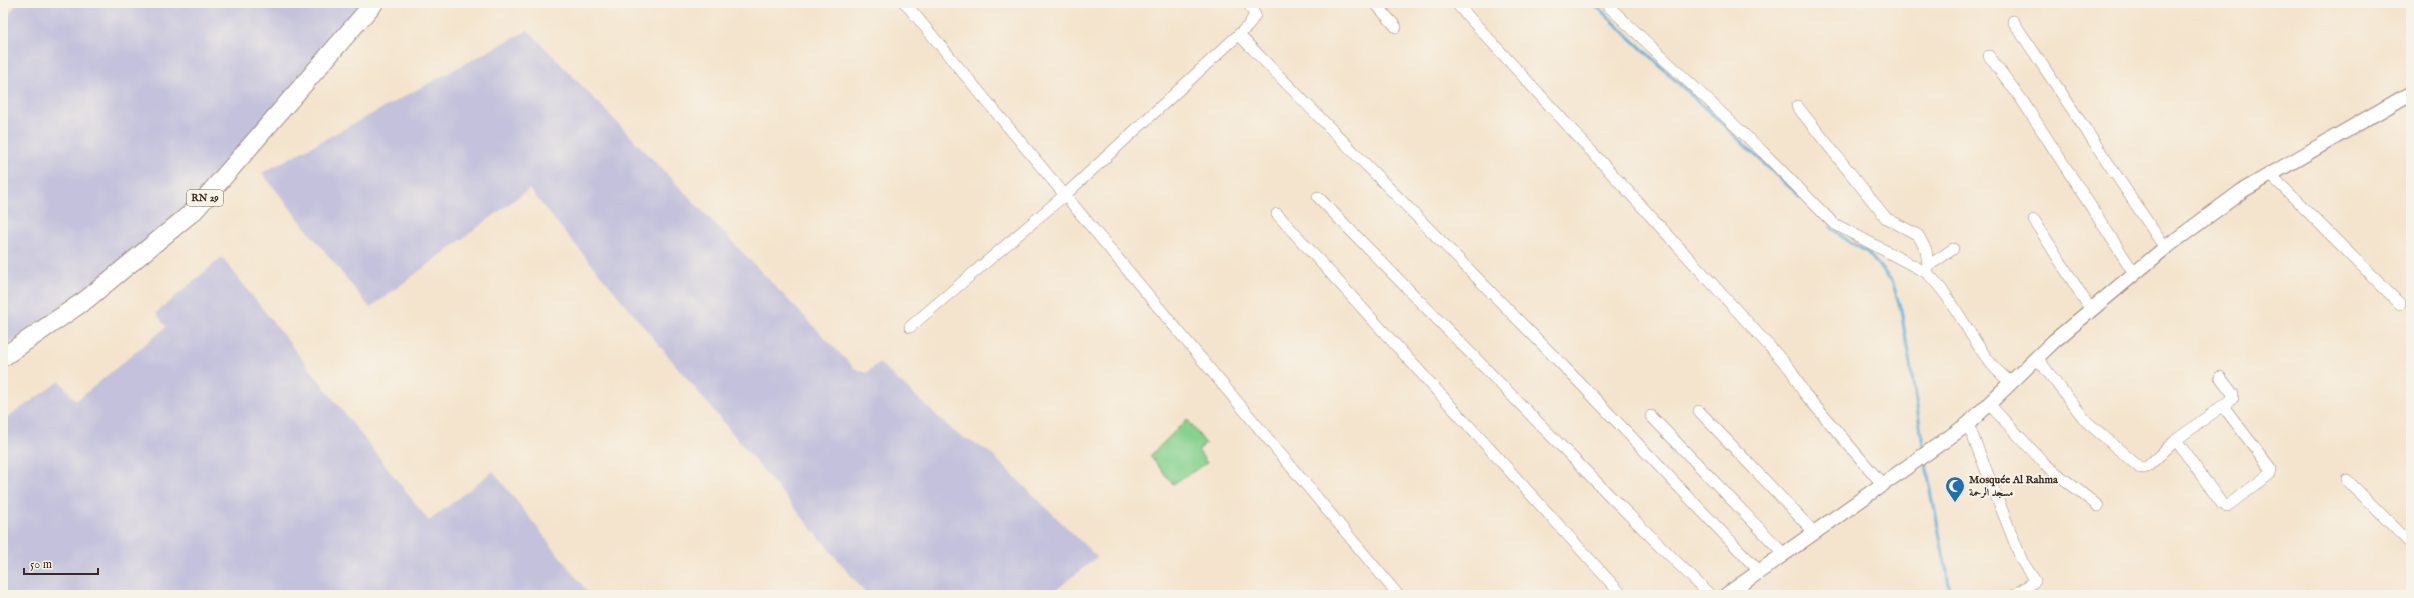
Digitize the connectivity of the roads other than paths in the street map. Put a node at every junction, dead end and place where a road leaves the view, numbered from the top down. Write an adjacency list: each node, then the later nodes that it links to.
1 (374, 3): 25 (main road, RN 29)
2 (905, 3): 14 (street)
3 (1248, 3): 9 (street)
4 (1375, 3): 8 (street)
5 (1456, 3): 36 (street)
6 (1604, 3): 20 (street)
7 (2013, 21): 18 (street)
8 (1396, 27)
9 (1239, 35): 14 (street); 41 (street)
10 (1989, 56): 21 (street)
11 (2411, 93): 13 (street)
12 (1797, 106): 20 (street)
13 (2271, 175): 18 (street); 22 (street)
14 (1066, 194): 24 (street); 42 (street)
15 (1318, 197): 44 (street)
16 (1277, 214): 43 (street)
17 (2034, 220): 23 (street)
18 (2165, 248): 21 (street)
19 (1953, 250): 20 (street)
20 (1928, 269): 28 (street)
21 (2134, 273): 23 (street)
22 (2400, 304)
23 (2091, 310): 26 (street)
24 (910, 327)
25 (3, 357)
26 (2037, 358): 28 (street); 34 (street)
27 (2220, 377): 30 (street)
28 (2011, 383): 29 (street)
29 (1989, 404): 33 (street); 37 (street)
30 (2223, 406): 34 (street); 34 (street)
31 (1700, 411): 38 (street)
32 (1651, 416): 40 (street)
33 (1968, 424): 36 (street); 46 (street)
34 (2176, 440)
35 (2347, 480): 39 (street)
36 (1883, 485): 38 (street)
37 (2098, 506)
38 (1814, 532): 40 (street)
39 (2411, 544)
40 (1784, 554): 41 (street)
41 (1759, 571): 45 (street)
42 (1398, 595)
43 (1622, 595)
44 (1710, 595)
45 (1726, 595)
46 (2016, 595)

